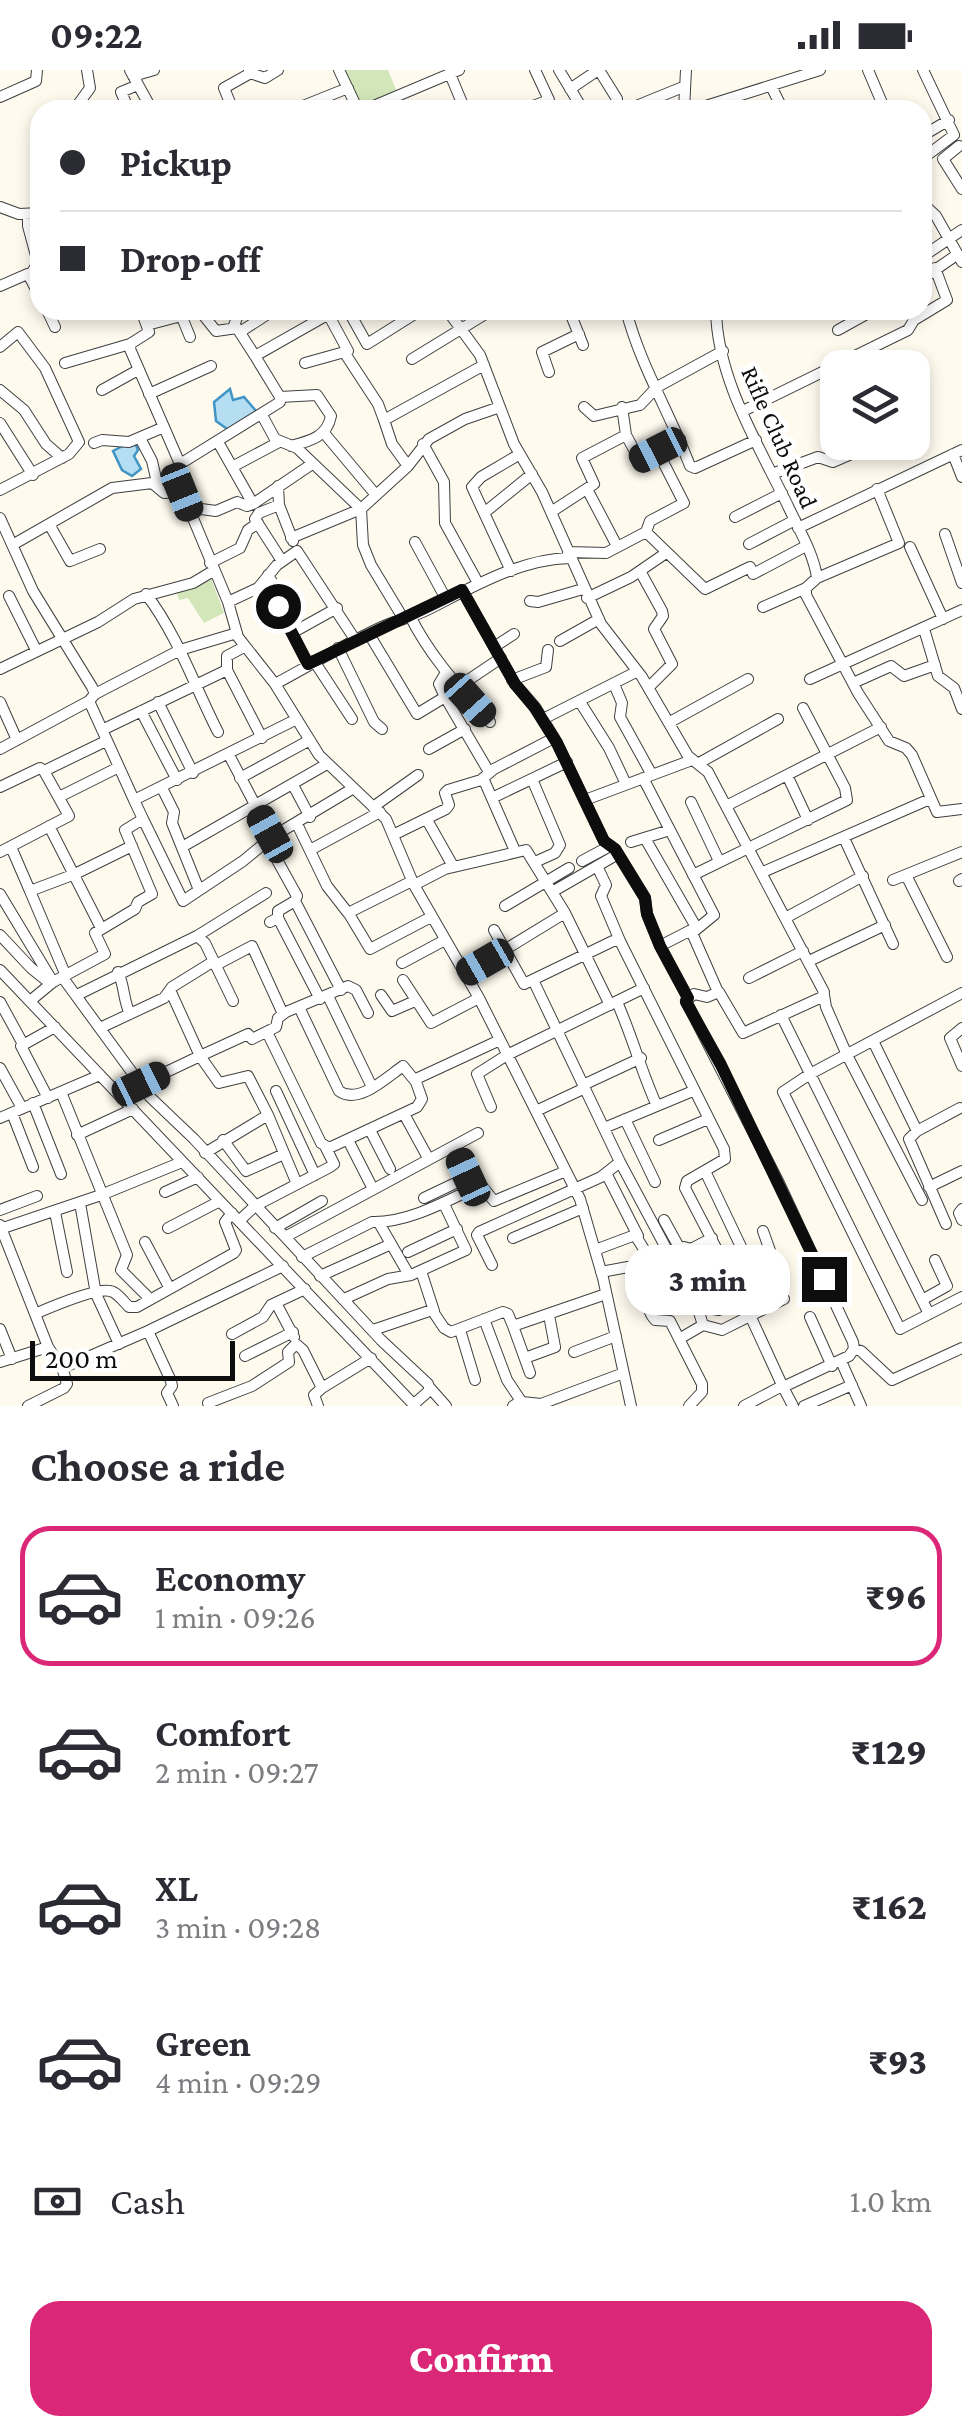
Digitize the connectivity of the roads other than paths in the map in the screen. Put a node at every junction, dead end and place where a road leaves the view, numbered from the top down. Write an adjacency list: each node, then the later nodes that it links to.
1 (37, 70): 20 (street)
2 (87, 70): 21 (street)
3 (154, 70): 15 (street)
4 (278, 70): 13 (street)
5 (339, 70): 18 (street)
6 (535, 70): 29 (street)
7 (559, 70): 19 (street)
8 (598, 70): 19 (street); 31 (street)
9 (686, 70): 17 (street)
10 (820, 70): 16 (street)
11 (868, 70): 36 (street)
12 (923, 70): 37 (street)
13 (250, 72): 24 (street)
14 (454, 72): 27 (street); 28 (street)
15 (133, 77): 22 (street); 23 (street)
16 (770, 86): 34 (street); 35 (street)
17 (684, 87): 32 (street); 33 (street)
18 (348, 88): 25 (street); 26 (street)
19 (570, 89): 30 (street)
20 (0, 97)
21 (81, 100)
22 (126, 100)
23 (146, 100)
24 (229, 100)
25 (318, 100)
26 (355, 100)
27 (385, 100)
28 (463, 100)
29 (549, 100)
30 (576, 100)
31 (618, 100)
32 (652, 100)
33 (684, 100)
34 (724, 100)
35 (778, 100)
36 (881, 100)
37 (948, 120): 38 (street); 39 (street)
38 (932, 130)
39 (958, 142): 40 (street); 41 (street)
40 (932, 154)
41 (962, 189)
42 (0, 207): 43 (street)
43 (30, 213)
44 (932, 217): 46 (street)
45 (962, 230): 46 (street)
46 (949, 238): 47 (street); 48 (street)
47 (932, 249)
48 (960, 258): 49 (street)
49 (935, 268): 50 (street); 54 (street)
50 (932, 271)
51 (28, 274): 52 (street); 53 (street)
52 (30, 278)
53 (0, 286)
54 (932, 309)
55 (51, 320): 74 (street)
56 (145, 320): 73 (street)
57 (161, 320): 73 (street)
58 (183, 320): 78 (street)
59 (207, 320): 76 (street)
60 (238, 320): 76 (street)
61 (255, 320): 76 (street)
62 (318, 320): 83 (street)
63 (335, 320): 82 (street)
64 (354, 320): 65 (street)
65 (405, 320)
66 (455, 320): 75 (street)
67 (474, 320): 75 (street)
68 (573, 320): 90 (street)
69 (628, 320): 91 (street)
70 (718, 320): 81 (street, Rifle Club Road)
71 (856, 320): 77 (street)
72 (914, 320): 99 (street)
73 (147, 325): 79 (street)
74 (54, 327)
75 (461, 327): 84 (street); 87 (street)
76 (236, 330): 83 (street)
77 (838, 330)
78 (190, 337)
79 (130, 344): 85 (street); 89 (street)
80 (0, 347): 118 (street)
81 (723, 351): 91 (street); 99 (street, Rifle Club Road)
82 (344, 352): 86 (street); 101 (street)
83 (255, 356): 94 (street)
84 (412, 359)
85 (65, 363)
86 (305, 363)
87 (484, 365): 96 (street); 101 (street)
88 (211, 366): 93 (street)
89 (138, 370): 92 (street); 93 (street)
90 (549, 372)
91 (656, 387): 98 (street); 107 (street)
92 (102, 390)
93 (150, 394): 103 (street)
94 (280, 396): 100 (street); 104 (street)
95 (2, 397): 118 (street)
96 (500, 407): 112 (street); 116 (street)
97 (584, 407): 98 (street)
98 (622, 407): 105 (street)
99 (743, 411): 108 (street, Rifle Club Road)
100 (262, 415): 109 (street); 110 (street)
101 (384, 420): 121 (street)
102 (0, 424): 125 (street)
103 (164, 426): 106 (street); 119 (street)
104 (324, 433): 113 (street); 134 (street)
105 (626, 435): 114 (street); 130 (street)
106 (140, 438): 111 (street); 129 (street)
107 (680, 439): 108 (street); 114 (street)
108 (756, 440): 124 (street, Rifle Club Road)
109 (218, 442): 119 (street); 122 (street)
110 (279, 442): 113 (street); 122 (street)
111 (94, 443)
112 (423, 444): 121 (street); 165 (street)
113 (291, 446): 120 (street)
114 (658, 450): 146 (street)
115 (958, 452): 126 (street); 131 (street)
116 (520, 454): 123 (street); 140 (street)
117 (820, 457): 124 (street)
118 (62, 458): 125 (street)
119 (180, 464): 132 (street)
120 (312, 464): 127 (street); 137 (street)
121 (408, 466): 134 (street)
122 (232, 467): 135 (street)
123 (532, 474): 139 (street); 140 (street)
124 (772, 474): 133 (street, Rifle Club Road)
125 (33, 475): 128 (street)
126 (962, 477)
127 (278, 486): 135 (street); 136 (street)
128 (1, 487)
129 (158, 488): 132 (street); 144 (street)
130 (586, 489): 139 (street); 152 (street)
131 (876, 489): 145 (street); 164 (street)
132 (182, 492): 138 (street)
133 (782, 493): 141 (street); 145 (street, Rifle Club Road)
134 (376, 495): 137 (street)
135 (253, 504): 138 (street)
136 (278, 505): 143 (street); 148 (street)
137 (361, 509): 148 (street); 178 (street)
138 (190, 512): 160 (street)
139 (551, 512): 158 (street)
140 (484, 513): 162 (street)
141 (735, 517)
142 (1, 523): 150 (street)
143 (258, 523): 159 (street); 160 (street)
144 (49, 524): 150 (street); 155 (street)
145 (796, 524): 151 (street); 153 (street, Rifle Club Road)
146 (646, 532): 152 (street); 157 (street)
147 (945, 534): 166 (street)
148 (291, 538): 156 (street)
149 (415, 542): 172 (street)
150 (14, 544): 186 (street)
151 (749, 544)
152 (617, 546): 158 (street)
153 (806, 546): 157 (street); 164 (street, Rifle Club Road)
154 (910, 547): 179 (street)
155 (100, 549)
156 (297, 552): 159 (street); 176 (street)
157 (666, 553): 161 (street)
158 (569, 555): 162 (street); 169 (street)
159 (282, 561): 163 (street)
160 (212, 567): 170 (street); 174 (street)
161 (640, 571): 169 (street); 210 (street)
162 (511, 572): 165 (street)
163 (268, 575): 174 (street); 182 (street)
164 (817, 578): 167 (street)
165 (478, 583): 168 (street)
166 (962, 583)
167 (806, 588): 175 (street); 196 (street)
168 (462, 590): 172 (street); 194 (street)
169 (585, 593): 173 (street); 180 (street)
170 (146, 594): 186 (street); 192 (street)
171 (9, 596): 191 (street)
172 (446, 599): 178 (street)
173 (530, 601)
174 (228, 602): 183 (street)
175 (763, 607)
176 (337, 608): 182 (street); 187 (street)
177 (962, 610): 179 (street)
178 (406, 617): 184 (street); 201 (street)
179 (943, 619): 181 (street)
180 (598, 620): 188 (street); 210 (street)
181 (924, 629): 196 (street); 197 (street)
182 (292, 632): 195 (street)
183 (237, 633): 189 (street); 192 (street)
184 (369, 634): 187 (street); 212 (street)
185 (514, 634): 194 (street)
186 (61, 638): 191 (street); 211 (street)
187 (356, 641): 190 (street)
188 (560, 641)
189 (244, 647): 199 (street); 206 (street)
190 (338, 648): 195 (street); 226 (street)
191 (36, 650): 198 (street)
192 (180, 650): 208 (street); 211 (street)
193 (548, 650): 204 (street)
194 (497, 653): 204 (street); 209 (street)
195 (311, 662): 206 (street); 219 (street)
196 (842, 664): 203 (street); 205 (street)
197 (935, 665): 205 (street); 217 (street)
198 (0, 669)
199 (227, 670): 208 (street); 230 (street)
200 (634, 672): 207 (street)
201 (445, 674): 209 (street); 212 (street)
202 (748, 679): 224 (street)
203 (810, 679)
204 (512, 680): 222 (street)
205 (853, 683): 225 (street)
206 (275, 684): 221 (street)
207 (614, 684): 215 (street); 247 (street)
208 (194, 686): 214 (street); 228 (street)
209 (458, 687): 223 (street)
210 (649, 687): 224 (street)
211 (92, 697): 229 (street); 232 (street)
212 (444, 697): 227 (street)
213 (0, 702): 232 (street)
214 (158, 702): 218 (street); 243 (street)
215 (580, 702): 222 (street); 251 (street)
216 (803, 708): 236 (street)
217 (962, 709)
218 (142, 711): 229 (street); 250 (street)
219 (352, 719)
220 (778, 719): 238 (street)
221 (297, 720): 230 (street); 233 (street)
222 (543, 720): 231 (street)
223 (490, 722)
224 (670, 722): 238 (street)
225 (881, 727): 236 (street); 258 (street)
226 (382, 729)
227 (465, 729): 235 (street); 245 (street)
228 (218, 732)
229 (104, 735): 241 (street); 242 (street)
230 (262, 738): 237 (street)
231 (554, 738): 239 (street); 245 (street)
232 (17, 740): 234 (street)
233 (310, 740): 240 (street); 248 (street)
234 (0, 748)
235 (429, 749)
236 (828, 752): 246 (street); 269 (street)
237 (229, 755): 243 (street); 248 (street)
238 (696, 761): 247 (street); 262 (street)
239 (566, 762): 249 (street); 260 (street)
240 (327, 764): 252 (street); 255 (street)
241 (117, 768): 256 (street); 259 (street)
242 (44, 771): 253 (street); 256 (street)
243 (193, 773): 250 (street)
244 (418, 775): 265 (street)
245 (486, 775): 257 (street); 268 (street)
246 (787, 775): 262 (street); 269 (street)
247 (648, 776): 251 (street); 272 (street)
248 (240, 778): 263 (street)
249 (532, 779): 257 (street); 287 (street)
250 (177, 780): 254 (street)
251 (626, 784): 260 (street)
252 (293, 785): 263 (street); 266 (street)
253 (0, 787)
254 (162, 788): 259 (street); 280 (street)
255 (352, 790): 265 (street); 266 (street)
256 (59, 797): 271 (street)
257 (492, 798): 283 (street)
258 (930, 798): 264 (street); 275 (street)
259 (134, 800): 267 (street)
260 (585, 800): 284 (street)
261 (691, 802): 288 (street)
262 (726, 806): 279 (street)
263 (255, 808): 274 (street); 280 (street)
264 (962, 808)
265 (377, 810): 273 (street); 282 (street)
266 (310, 816): 270 (street)
267 (144, 819): 278 (street); 300 (street)
268 (426, 820): 273 (street); 289 (street)
269 (808, 820): 279 (street)
270 (297, 824): 274 (street); 282 (street)
271 (49, 826): 281 (street); 293 (street)
272 (670, 830): 276 (street); 294 (street)
273 (393, 834): 299 (street)
274 (269, 838): 300 (street); 305 (street)
275 (844, 838): 292 (street); 296 (street)
276 (646, 840): 277 (street); 313 (street)
277 (631, 842)
278 (132, 846): 293 (street); 312 (street)
279 (748, 846): 288 (street); 292 (street)
280 (182, 847): 300 (street)
281 (5, 849): 301 (street)
282 (310, 850): 307 (street)
283 (515, 850): 287 (street); 289 (street)
284 (614, 850): 286 (street); 290 (street); 320 (street)
285 (962, 852): 295 (street)
286 (582, 861)
287 (536, 862): 298 (street)
288 (719, 862): 294 (street)
289 (453, 866): 299 (street)
290 (597, 866): 302 (street); 318 (street)
291 (569, 868): 298 (street)
292 (763, 872): 309 (street)
293 (75, 874): 301 (street); 312 (street)
294 (694, 875): 313 (street)
295 (906, 875): 297 (street); 324 (street)
296 (863, 876): 309 (street); 311 (street)
297 (893, 880)
298 (546, 881): 302 (street); 306 (street)
299 (413, 883): 307 (street); 310 (street)
300 (199, 890)
301 (30, 891): 333 (street)
302 (552, 892): 308 (street)
303 (266, 893): 316 (street)
304 (0, 894): 333 (street)
305 (296, 900): 336 (street); 342 (street)
306 (505, 906)
307 (349, 914): 310 (street)
308 (565, 914): 321 (street); 322 (street)
309 (787, 916): 323 (street)
310 (432, 917): 317 (street)
311 (885, 925): 319 (street); 323 (street)
312 (101, 928): 333 (street)
313 (694, 928): 320 (street); 337 (street)
314 (494, 930): 321 (street)
315 (0, 935): 333 (street)
316 (197, 936): 325 (street); 328 (street)
317 (445, 940): 326 (street); 329 (street)
318 (620, 942): 322 (street); 334 (street)
319 (893, 944)
320 (660, 946): 345 (street)
321 (505, 950): 329 (street); 332 (street)
322 (585, 954): 332 (street); 349 (street)
323 (806, 956): 330 (street); 341 (street)
324 (948, 956)
325 (215, 963): 335 (street); 346 (street); 353 (street)
326 (402, 963)
327 (0, 970): 343 (street)
328 (118, 972): 340 (street); 352 (street)
329 (465, 974): 344 (street)
330 (749, 978)
331 (402, 980): 347 (street)
332 (534, 980): 358 (street)
333 (56, 982): 340 (street); 343 (street)
334 (644, 988): 349 (street); 375 (street)
335 (170, 990): 352 (street); 364 (street)
336 (341, 990): 342 (street); 351 (street)
337 (718, 992): 345 (street); 354 (street)
338 (962, 993): 361 (street)
339 (381, 994): 347 (street)
340 (77, 995): 356 (street)
341 (824, 995): 354 (street); 363 (street)
342 (324, 997): 350 (street); 373 (street)
343 (34, 998): 355 (street)
344 (479, 998): 347 (street); 360 (street)
345 (688, 998): 495 (street)
346 (233, 1001)
347 (415, 1001)
348 (0, 1002): 362 (street)
349 (613, 1004): 358 (street); 366 (street)
350 (299, 1007): 353 (street); 373 (street)
351 (368, 1013)
352 (130, 1014): 356 (street)
353 (284, 1014): 359 (street)
354 (781, 1015): 369 (street)
355 (55, 1027): 362 (street); 370 (street)
356 (102, 1028): 372 (street)
357 (962, 1028): 367 (street)
358 (557, 1031): 365 (street); 374 (street)
359 (267, 1032): 364 (street); 397 (street)
360 (500, 1040): 365 (street); 371 (street)
361 (873, 1041): 363 (street); 391 (street)
362 (24, 1044): 378 (street)
363 (847, 1055): 369 (street); 424 (street)
364 (200, 1056): 372 (street); 386 (street)
365 (507, 1056): 380 (street); 383 (street)
366 (641, 1058): 374 (street); 379 (street)
367 (962, 1066)
368 (0, 1068): 384 (street)
369 (810, 1074): 472 (street); 476 (street)
370 (100, 1076): 376 (street); 382 (street)
371 (416, 1082): 373 (street); 385 (street)
372 (141, 1084): 399 (street)
373 (372, 1086)
374 (584, 1086): 383 (street); 389 (street)
375 (693, 1091): 379 (street); 388 (street)
376 (61, 1092): 378 (street); 393 (street)
377 (276, 1092): 411 (street)
378 (48, 1098): 384 (street)
379 (656, 1106): 387 (street)
380 (491, 1107)
381 (960, 1108): 391 (street)
382 (133, 1109): 393 (street); 402 (street)
383 (536, 1111): 406 (street)
384 (12, 1112): 404 (street); 410 (street)
385 (404, 1114): 390 (street); 401 (street)
386 (268, 1115): 394 (street); 400 (street)
387 (625, 1119): 389 (street); 414 (street)
388 (708, 1119): 396 (street); 407 (street)
389 (604, 1128): 403 (street)
390 (370, 1130): 395 (street); 405 (street)
391 (917, 1130): 416 (street)
392 (478, 1133): 398 (street)
393 (78, 1136): 420 (street)
394 (224, 1140): 399 (street); 400 (street)
395 (348, 1140): 397 (street); 417 (street)
396 (659, 1140)
397 (325, 1146): 411 (street)
398 (454, 1146): 413 (street); 417 (street)
399 (205, 1153): 432 (street)
400 (284, 1154): 415 (street)
401 (427, 1156)
402 (182, 1162): 412 (street); 420 (street)
403 (620, 1162): 409 (street); 449 (street)
404 (33, 1167)
405 (390, 1170)
406 (566, 1171): 413 (street); 418 (street)
407 (705, 1171): 445 (street); 459 (street)
408 (962, 1171): 416 (street)
409 (606, 1173): 418 (street); 442 (street)
410 (61, 1174)
411 (315, 1175): 415 (street)
412 (198, 1176): 419 (street); 425 (street)
413 (471, 1182): 422 (street); 427 (street)
414 (655, 1182)
415 (297, 1184): 432 (street)
416 (929, 1187): 436 (street)
417 (373, 1189): 443 (street)
418 (575, 1189): 428 (street); 455 (street)
419 (164, 1192)
420 (101, 1195): 426 (street); 468 (street)
421 (38, 1196): 430 (street)
422 (424, 1198)
423 (322, 1200): 439 (street)
424 (922, 1200)
425 (220, 1201): 432 (street); 438 (street)
426 (80, 1203): 431 (street); 465 (street)
427 (444, 1204): 435 (street); 440 (street)
428 (582, 1208): 444 (street); 448 (street)
429 (962, 1209): 434 (street)
430 (0, 1210)
431 (56, 1212): 437 (street); 457 (street)
432 (244, 1212): 439 (street); 454 (street); 463 (street)
433 (664, 1220): 449 (street)
434 (962, 1220)
435 (379, 1222): 447 (street); 451 (street)
436 (946, 1224)
437 (0, 1227): 475 (street)
438 (168, 1228)
439 (275, 1228): 443 (street)
440 (457, 1229): 450 (street); 456 (street)
441 (763, 1231): 459 (street)
442 (638, 1236): 448 (street); 453 (street)
443 (285, 1237): 451 (street)
444 (513, 1238)
445 (712, 1238): 449 (street); 462 (street)
446 (145, 1242): 463 (street)
447 (389, 1245): 460 (street); 461 (street)
448 (595, 1250): 458 (street)
449 (675, 1250): 469 (street); 481 (street)
450 (408, 1252)
451 (302, 1257): 461 (street)
452 (936, 1260): 472 (street)
453 (652, 1262)
454 (283, 1266): 464 (street); 486 (street)
455 (492, 1266)
456 (421, 1271): 460 (street); 474 (street)
457 (68, 1272)
458 (601, 1272): 466 (street); 490 (street)
459 (753, 1272): 462 (street)
460 (409, 1275): 470 (street)
461 (320, 1276): 470 (street)
462 (733, 1280): 469 (street)
463 (169, 1287): 468 (street)
464 (305, 1288): 473 (street); 498 (street)
465 (96, 1294): 468 (street); 475 (street); 491 (street)
466 (606, 1294): 477 (street); 489 (street)
467 (962, 1297): 476 (street)
468 (150, 1298)
469 (742, 1298): 478 (street)
470 (344, 1299): 484 (street)
471 (784, 1300): 478 (street)
472 (922, 1300): 476 (street)
473 (276, 1303): 487 (street); 488 (street)
474 (434, 1311): 484 (street); 485 (street)
475 (37, 1313): 492 (street)
476 (929, 1314)
477 (549, 1315): 482 (street); 499 (street)
478 (750, 1315): 481 (street); 507 (street)
479 (810, 1317): 501 (street)
480 (484, 1319): 482 (street); 485 (street); 514 (street)
481 (703, 1324): 490 (street)
482 (513, 1326): 499 (street)
483 (0, 1329): 500 (street)
484 (372, 1330): 509 (street)
485 (460, 1330): 505 (street)
486 (148, 1331): 491 (street); 516 (street)
487 (292, 1332): 493 (street); 497 (street)
488 (232, 1334)
489 (616, 1336): 496 (street); 504 (street)
490 (679, 1339): 520 (street)
491 (120, 1344): 502 (street)
492 (48, 1346): 500 (street); 502 (street)
493 (298, 1347): 508 (street); 511 (street)
494 (962, 1348): 495 (street)
495 (854, 1349): 501 (street)
496 (574, 1352)
497 (246, 1356)
498 (372, 1358): 508 (street); 512 (street)
499 (525, 1358): 503 (street)
500 (6, 1360)
501 (837, 1363): 506 (street); 507 (street)
502 (62, 1367): 515 (street)
503 (530, 1372)
504 (622, 1374): 513 (street); 514 (street)
505 (475, 1380)
506 (852, 1385): 524 (street); 525 (street)
507 (783, 1387): 510 (street); 523 (street)
508 (322, 1388): 517 (street)
509 (430, 1389): 512 (street); 518 (street)
510 (761, 1400): 521 (street); 522 (street)
511 (208, 1403)
512 (413, 1403)
513 (630, 1403): 519 (street)
514 (517, 1404)
515 (28, 1406)
516 (173, 1406)
517 (318, 1406)
518 (446, 1406)
519 (616, 1406)
520 (689, 1406)
521 (744, 1406)
522 (773, 1406)
523 (793, 1406)
524 (804, 1406)
525 (861, 1406)

